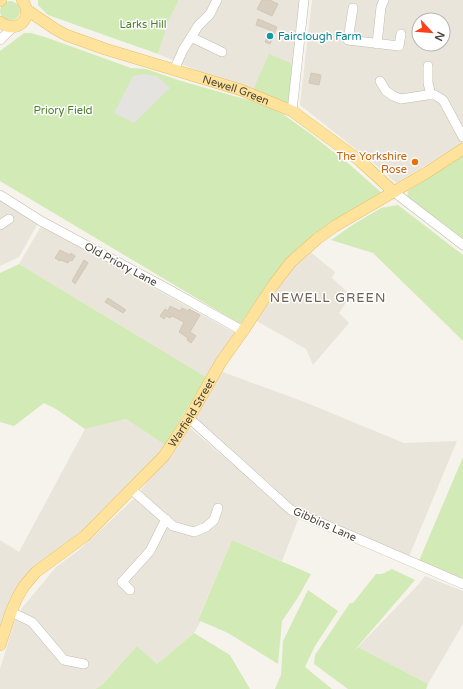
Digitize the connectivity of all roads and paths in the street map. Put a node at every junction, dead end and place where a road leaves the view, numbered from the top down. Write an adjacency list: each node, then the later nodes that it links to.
1 (217, 0): 10 (street)
2 (304, 0): 18 (street)
3 (383, 1): 12 (street)
4 (24, 5): 7 (main road); 8 (main road, Newell Green)
5 (353, 8): 12 (street)
6 (0, 22): 7 (main road, Newell Green)
7 (17, 25): 8 (main road, Newell Green); 11 (street)
8 (55, 29): 15 (main road, Newell Green)
9 (401, 34): 12 (street)
10 (191, 37): 13 (street); 15 (street)
11 (0, 40)
12 (377, 44)
13 (222, 52)
14 (428, 66): 17 (street)
15 (174, 70): 18 (main road, Newell Green)
16 (380, 81): 17 (street)
17 (431, 95): 19 (street)
18 (292, 111): 21 (main road, Newell Green)
19 (463, 138)
20 (463, 150): 21 (main road, Warfield Street)
21 (394, 192): 25 (street); 26 (main road, Warfield Street)
22 (0, 195): 26 (street, Old Priory Lane)
23 (9, 219): 24 (street)
24 (0, 225)
25 (463, 245)
26 (243, 331): 27 (main road, Warfield Street)
27 (189, 418): 28 (main road, Warfield Street); 31 (street, Gibbins Lane)
28 (132, 490): 30 (street); 33 (main road, Warfield Street)
29 (218, 508): 30 (street)
30 (166, 519): 32 (street)
31 (463, 584)
32 (130, 590)
33 (11, 612): 34 (main road, Warfield Street); 35 (street)
34 (0, 644)
35 (84, 664)

